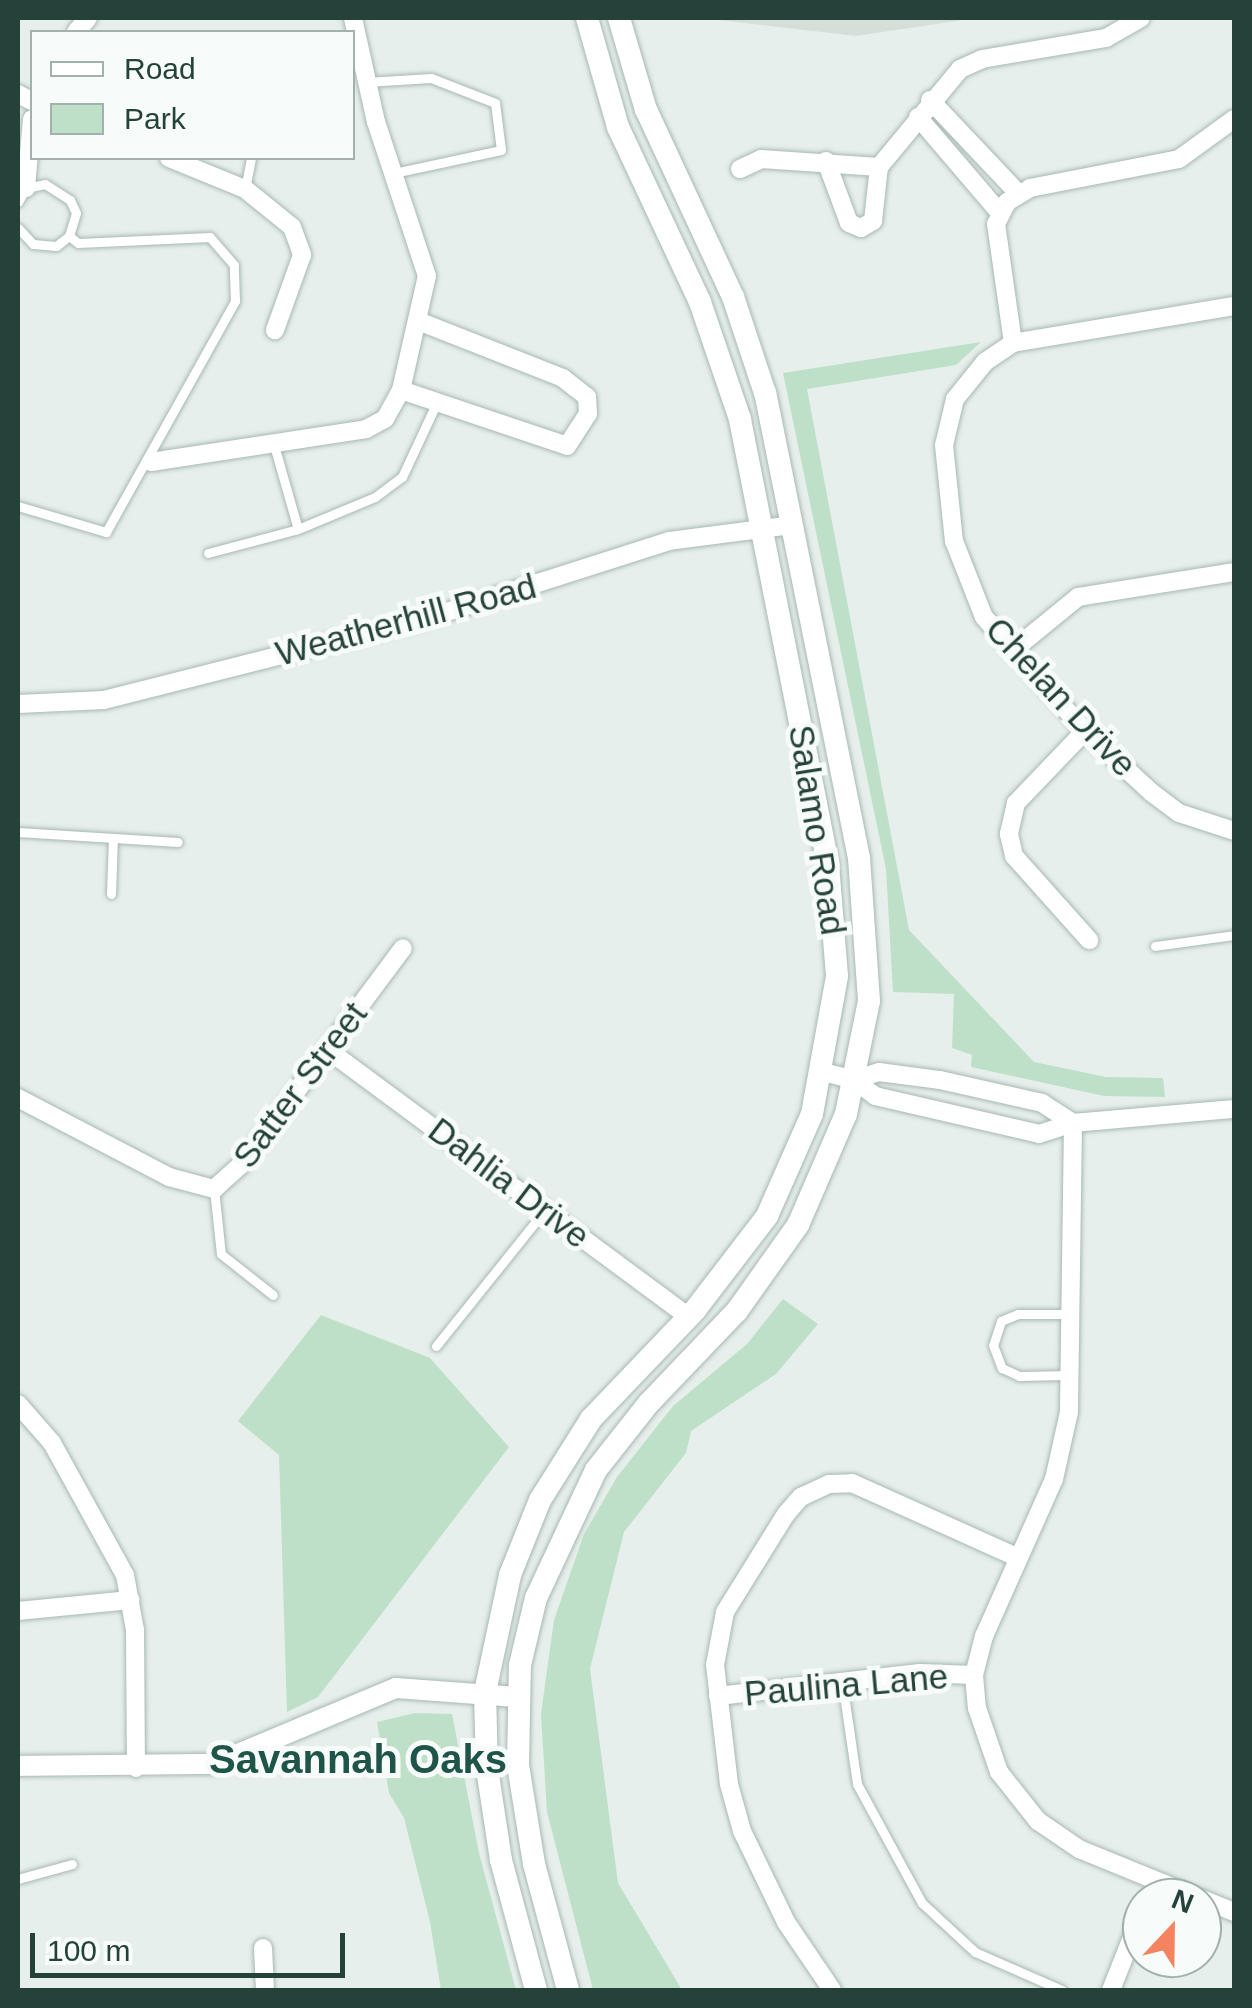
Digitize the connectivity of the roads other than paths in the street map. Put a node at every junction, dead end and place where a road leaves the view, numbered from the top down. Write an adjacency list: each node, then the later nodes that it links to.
1 (353, 18): 5 (street)
2 (587, 18): 32 (main road, Salamo Road)
3 (619, 18): 31 (main road, Salamo Road)
4 (1140, 18): 6 (street)
5 (366, 82): 15 (street); 15 (lane)
6 (930, 100): 7 (street); 17 (street)
7 (918, 116): 13 (street); 19 (street)
8 (1234, 119): 17 (street)
9 (30, 135): 18 (street)
10 (174, 160): 16 (street)
11 (251, 160): 16 (lane)
12 (826, 162): 13 (street); 13 (street); 14 (street)
13 (879, 167)
14 (740, 169)
15 (394, 172): 23 (street)
16 (245, 189): 24 (street)
17 (1018, 193): 19 (street)
18 (22, 195): 21 (lane)
19 (1000, 213): 25 (street)
20 (18, 228): 21 (lane)
21 (69, 236): 29 (lane)
22 (1234, 306): 25 (street)
23 (418, 322): 26 (street); 27 (street)
24 (276, 330)
25 (1013, 342): 36 (street, Chelan Drive)
26 (401, 390): 27 (street); 28 (street)
27 (436, 402): 33 (lane)
28 (274, 445): 29 (street); 33 (lane)
29 (151, 462): 30 (lane)
30 (18, 506)
31 (792, 525): 32 (street, Weatherhill Road); 50 (main road, Salamo Road)
32 (761, 529): 37 (street, Weatherhill Road); 49 (main road, Salamo Road)
33 (298, 530): 34 (lane)
34 (208, 552)
35 (1234, 572): 36 (street)
36 (1012, 650): 38 (street, Chelan Drive)
37 (18, 704)
38 (1085, 731): 39 (street, Chelan Drive); 45 (street)
39 (1234, 831)
40 (18, 832): 41 (lane)
41 (113, 838): 42 (lane); 43 (lane)
42 (178, 842)
43 (110, 894)
44 (1234, 935): 46 (lane)
45 (1089, 940)
46 (1155, 946)
47 (403, 948): 48 (street, Satter Street)
48 (328, 1050): 54 (street, Satter Street); 55 (street, Dahlia Drive)
49 (823, 1072): 50 (street); 58 (main road, Salamo Road)
50 (854, 1080): 53 (street); 53 (street); 69 (main road, Salamo Road)
51 (18, 1098): 54 (street, Satter Street)
52 (1234, 1109): 53 (street)
53 (1073, 1123): 57 (street)
54 (214, 1188): 56 (lane)
55 (545, 1210): 58 (street, Dahlia Drive); 59 (lane)
56 (273, 1296)
57 (1068, 1314): 60 (street); 60 (lane)
58 (688, 1316): 67 (main road, Salamo Road)
59 (436, 1346)
60 (1068, 1375): 62 (street)
61 (18, 1404): 63 (street)
62 (1017, 1557): 65 (street); 68 (street)
63 (130, 1600): 64 (street); 71 (street)
64 (18, 1611)
65 (974, 1675): 66 (street, Paulina Lane); 73 (street)
66 (842, 1681): 68 (street, Paulina Lane); 81 (lane)
67 (486, 1692): 69 (street); 71 (street); 78 (main road, Salamo Road)
68 (718, 1696): 80 (street)
69 (517, 1697): 79 (main road, Salamo Road)
70 (18, 1766): 71 (street)
71 (136, 1768)
72 (72, 1864): 74 (lane)
73 (1131, 1878)
74 (18, 1879)
75 (263, 1948): 77 (street)
76 (1122, 1962): 82 (street)
77 (265, 1990)
78 (536, 1990)
79 (568, 1990)
80 (832, 1990)
81 (1062, 1990)
82 (1111, 1990)

